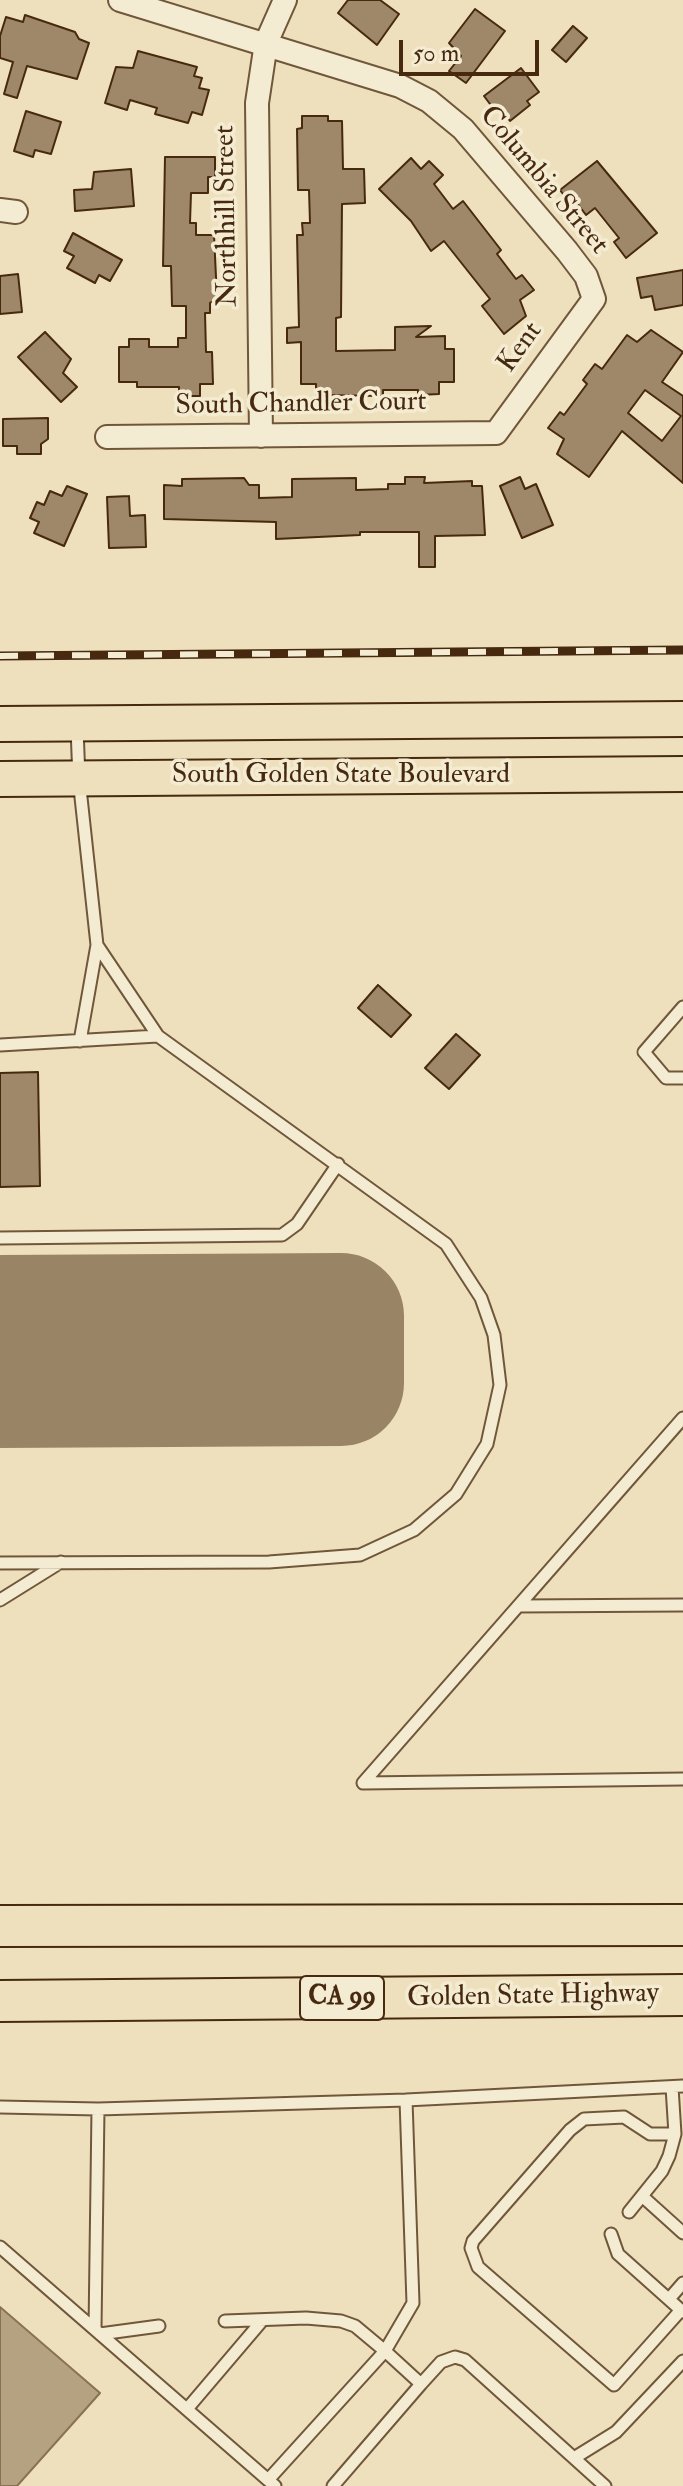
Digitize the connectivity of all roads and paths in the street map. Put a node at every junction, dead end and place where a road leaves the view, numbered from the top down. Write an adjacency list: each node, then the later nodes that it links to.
1 (120, 0): 3 (street, Columbia Street)
2 (285, 0): 3 (street, Northhill Street)
3 (266, 43): 4 (street, Columbia Street); 6 (street, Northhill Street)
4 (594, 299): 5 (street, Kent)
5 (496, 433): 6 (street, South Chandler Court)
6 (261, 436): 7 (street, South Chandler Court)
7 (107, 437)
8 (683, 719): 9 (main road, South Golden State Boulevard)
9 (77, 723): 10 (main road, South Golden State Boulevard); 13 (lane)
10 (0, 724)
11 (683, 774): 13 (main road, South Golden State Boulevard)
12 (0, 779): 13 (main road, South Golden State Boulevard)
13 (79, 779): 14 (lane)
14 (97, 945): 16 (lane); 17 (lane)
15 (683, 1007): 19 (lane)
16 (158, 1036): 17 (lane); 20 (lane)
17 (80, 1041): 18 (lane)
18 (0, 1045)
19 (683, 1078)
20 (338, 1164): 21 (lane); 24 (lane)
21 (0, 1238)
22 (683, 1418): 23 (lane)
23 (678, 1428): 28 (lane)
24 (62, 1562): 25 (lane); 26 (lane)
25 (0, 1563)
26 (0, 1600)
27 (683, 1605): 28 (lane)
28 (519, 1606): 29 (lane)
29 (683, 1779)
30 (683, 1925): 31 (highway)
31 (0, 1926)
32 (683, 1995): 33 (highway, Golden State Highway / CA 99)
33 (0, 2001)
34 (678, 2087): 35 (lane); 38 (lane)
35 (406, 2100): 37 (lane); 51 (lane)
36 (0, 2107): 37 (lane)
37 (98, 2109): 50 (lane)
38 (675, 2134): 39 (lane); 46 (lane)
39 (642, 2196): 40 (lane); 41 (lane)
40 (629, 2212)
41 (683, 2233)
42 (611, 2234): 45 (lane)
43 (0, 2247): 50 (lane)
44 (683, 2283): 45 (lane)
45 (669, 2299): 46 (lane)
46 (682, 2311)
47 (225, 2321): 48 (lane)
48 (261, 2322): 51 (lane); 54 (lane)
49 (159, 2326): 50 (lane)
50 (98, 2332): 54 (lane)
51 (385, 2351): 53 (lane); 56 (lane)
52 (683, 2361): 55 (lane)
53 (421, 2384): 55 (lane); 57 (lane)
54 (187, 2409): 56 (lane)
55 (574, 2458): 58 (lane)
56 (272, 2483)
57 (333, 2486)
58 (605, 2486)

